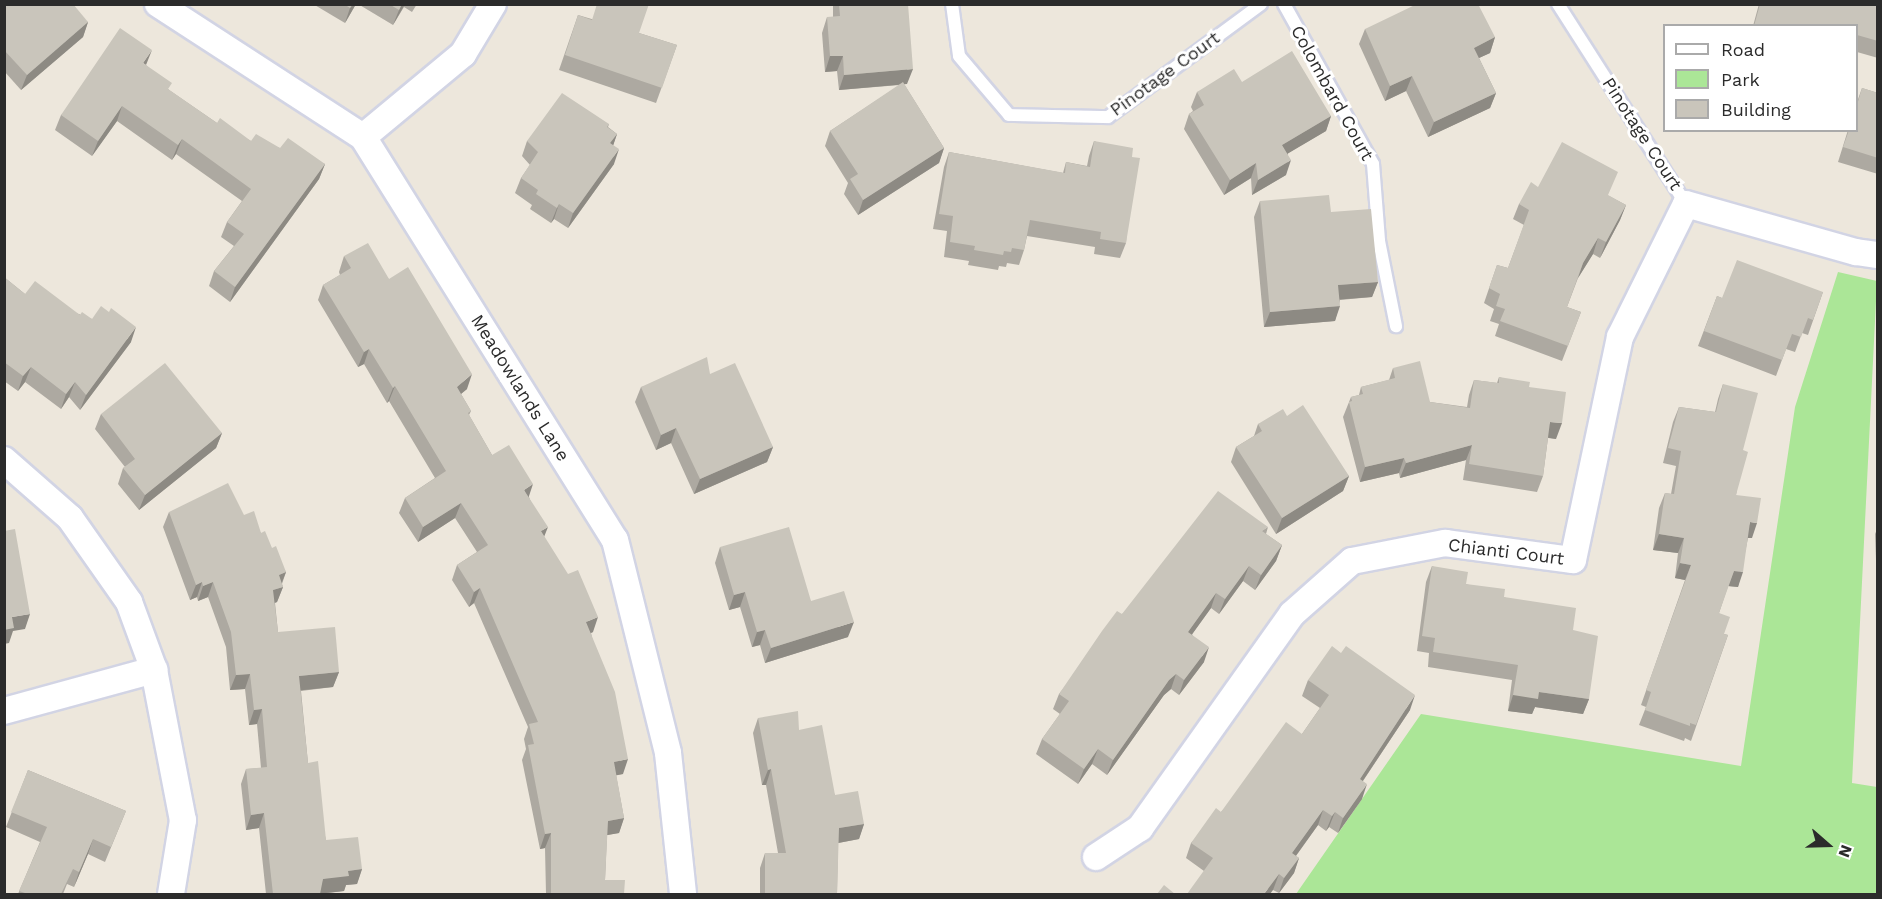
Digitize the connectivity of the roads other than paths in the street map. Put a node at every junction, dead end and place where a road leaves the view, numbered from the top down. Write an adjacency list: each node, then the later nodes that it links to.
1 (158, 4): 7 (street, Meadowlands Lane)
2 (493, 4): 7 (street)
3 (952, 4): 4 (lane, Pinotage Court)
4 (1261, 4)
5 (1284, 4): 10 (lane, Colombard Court)
6 (1558, 4): 8 (lane, Pinotage Court)
7 (363, 137): 16 (street, Meadowlands Lane)
8 (1686, 204): 9 (street); 14 (street, Chianti Court)
9 (1878, 255)
10 (1396, 326)
11 (4, 460): 12 (street)
12 (154, 670): 13 (street); 15 (street)
13 (4, 711)
14 (1096, 857)
15 (171, 894)
16 (683, 894)

